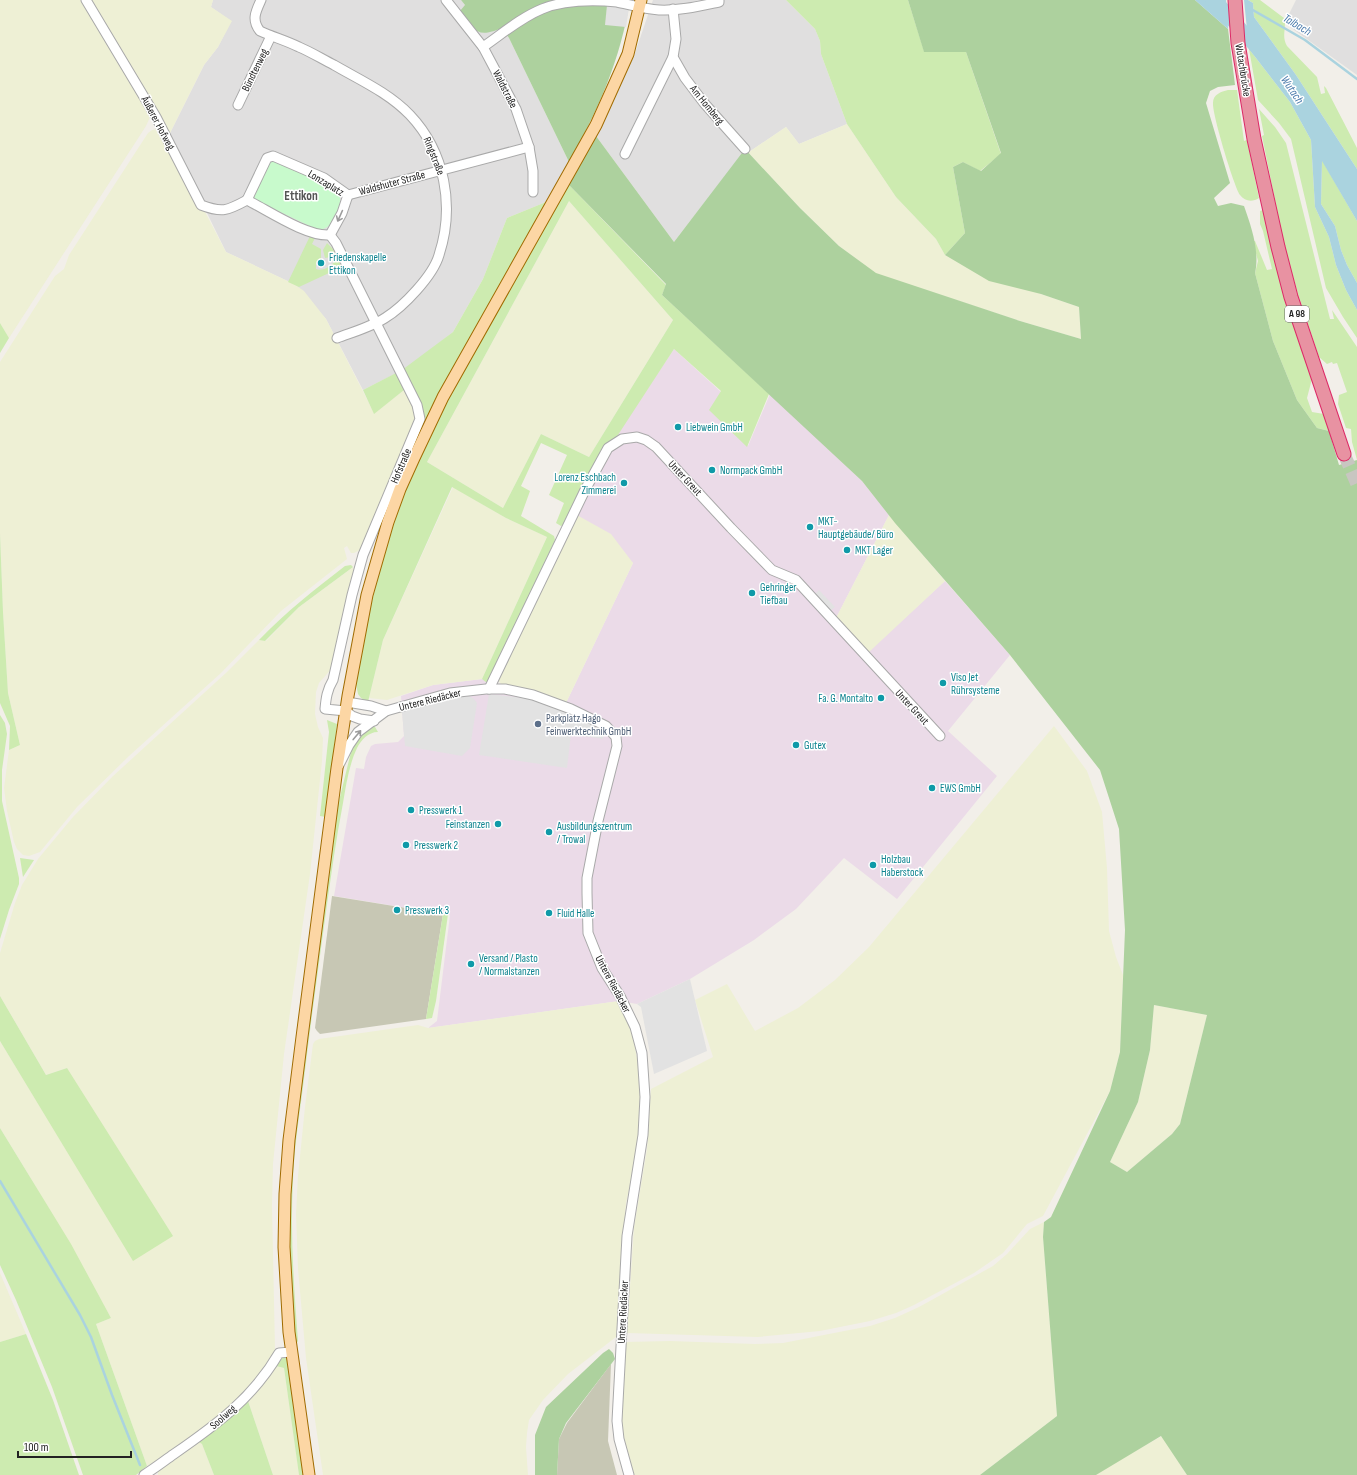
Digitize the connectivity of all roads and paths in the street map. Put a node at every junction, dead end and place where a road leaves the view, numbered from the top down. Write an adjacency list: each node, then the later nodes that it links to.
1 (86, 0): 18 (street, Äußerer Hofweg)
2 (261, 0): 8 (street, Ringstraße)
3 (446, 0): 9 (street, Waldstraße)
4 (1235, 0): 22 (highway, Wutachbrücke / A 98)
5 (719, 1): 7 (street)
6 (641, 4): 7 (street); 9 (street); 24 (main road)
7 (673, 9): 10 (street)
8 (271, 36): 11 (street, Bündtenweg); 15 (street, Ringstraße)
9 (483, 47): 12 (street, Waldstraße)
10 (673, 57): 13 (street, Am Homberg); 14 (street)
11 (238, 105)
12 (529, 147): 15 (street, Waldshuter Straße); 16 (street, Waldstraße)
13 (745, 149)
14 (625, 154)
15 (442, 170): 17 (street, Waldshuter Straße); 20 (street, Ringstraße)
16 (533, 192)
17 (348, 195): 18 (street, Lonzaplatz); 19 (street, Lonzaplatz, one-way to 19)
18 (247, 200): 19 (street)
19 (330, 235): 20 (street, Hofstraße)
20 (375, 323): 21 (street, Ringstraße); 25 (street, Hofstraße)
21 (337, 338)
22 (1344, 454)
23 (489, 689): 26 (street, Untere Riedäcker); 28 (street, Unter Greut); 33 (street, Untere Riedäcker)
24 (347, 706): 25 (street, Untere Riedäcker); 26 (street, Untere Riedäcker); 27 (street); 29 (main road)
25 (325, 709)
26 (386, 711): 27 (street, Untere Riedäcker)
27 (374, 721): 29 (street, Untere Riedäcker, one-way to 27)
28 (940, 736)
29 (337, 768): 30 (main road)
30 (291, 1352): 31 (street, Soolweg); 32 (main road)
31 (144, 1475)
32 (309, 1475)
33 (628, 1475)

